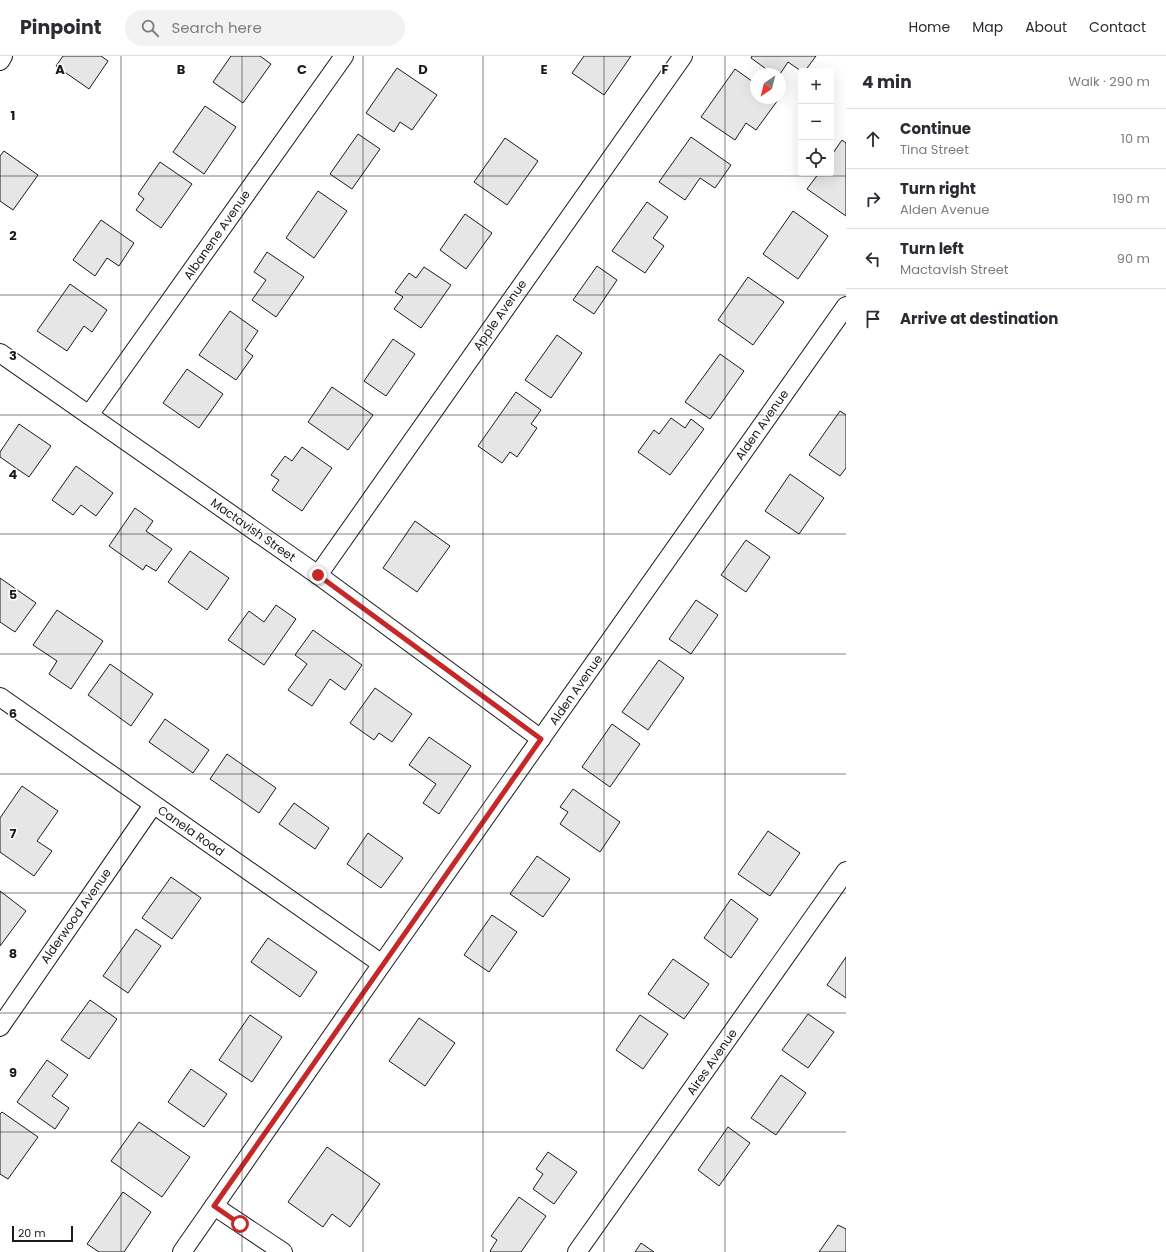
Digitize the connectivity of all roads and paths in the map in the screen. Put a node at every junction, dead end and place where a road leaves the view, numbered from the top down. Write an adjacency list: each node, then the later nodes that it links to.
1 (3, 56): 4 (street)
2 (344, 56): 7 (street, Albanene Avenue)
3 (683, 56): 8 (street, Apple Avenue)
4 (0, 61)
5 (846, 306): 10 (street, Alden Avenue)
6 (0, 353): 7 (street, Mactavish Street)
7 (89, 415): 8 (street, Mactavish Street)
8 (318, 575): 10 (street, Mactavish Street)
9 (0, 697): 11 (street, Canela Road)
10 (541, 739): 13 (street, Alden Avenue)
11 (153, 805): 13 (street, Canela Road); 14 (street, Alderwood Avenue)
12 (846, 871): 18 (street, Aires Avenue)
13 (382, 964): 15 (street, Alden Avenue)
14 (0, 1027)
15 (214, 1206): 16 (street, Alden Avenue); 17 (street)
16 (182, 1252)
17 (283, 1252)
18 (577, 1252)

